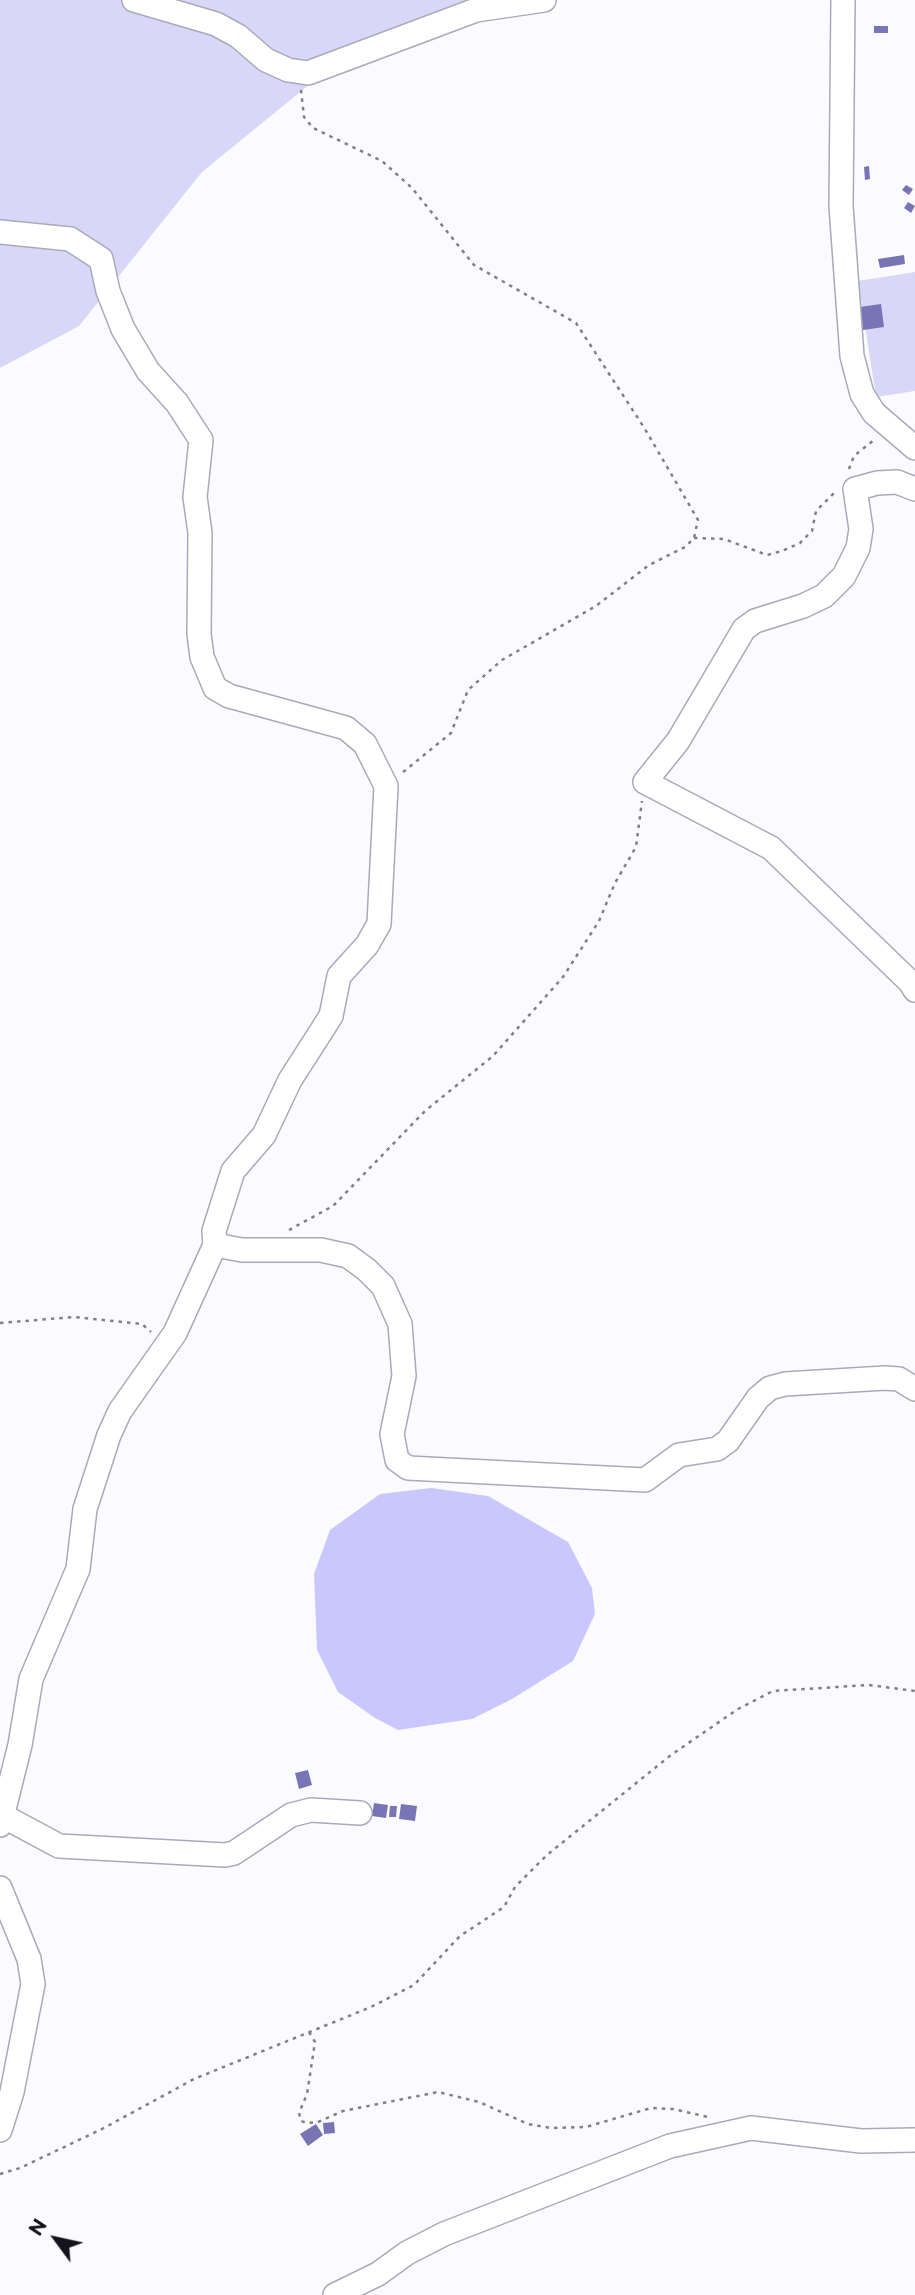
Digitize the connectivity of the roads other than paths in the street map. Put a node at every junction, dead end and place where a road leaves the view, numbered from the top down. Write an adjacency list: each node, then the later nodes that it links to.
1 (134, 0): 2 (street)
2 (544, 0)
3 (843, 0): 5 (street)
4 (0, 232): 8 (street)
5 (915, 448)
6 (915, 489): 7 (street)
7 (915, 990)
8 (215, 1245): 9 (street); 11 (street)
9 (915, 1388)
10 (360, 1813): 11 (street)
11 (1, 1821)
12 (0, 1888): 13 (street)
13 (0, 2130)
14 (915, 2140): 15 (street)
15 (335, 2295)

